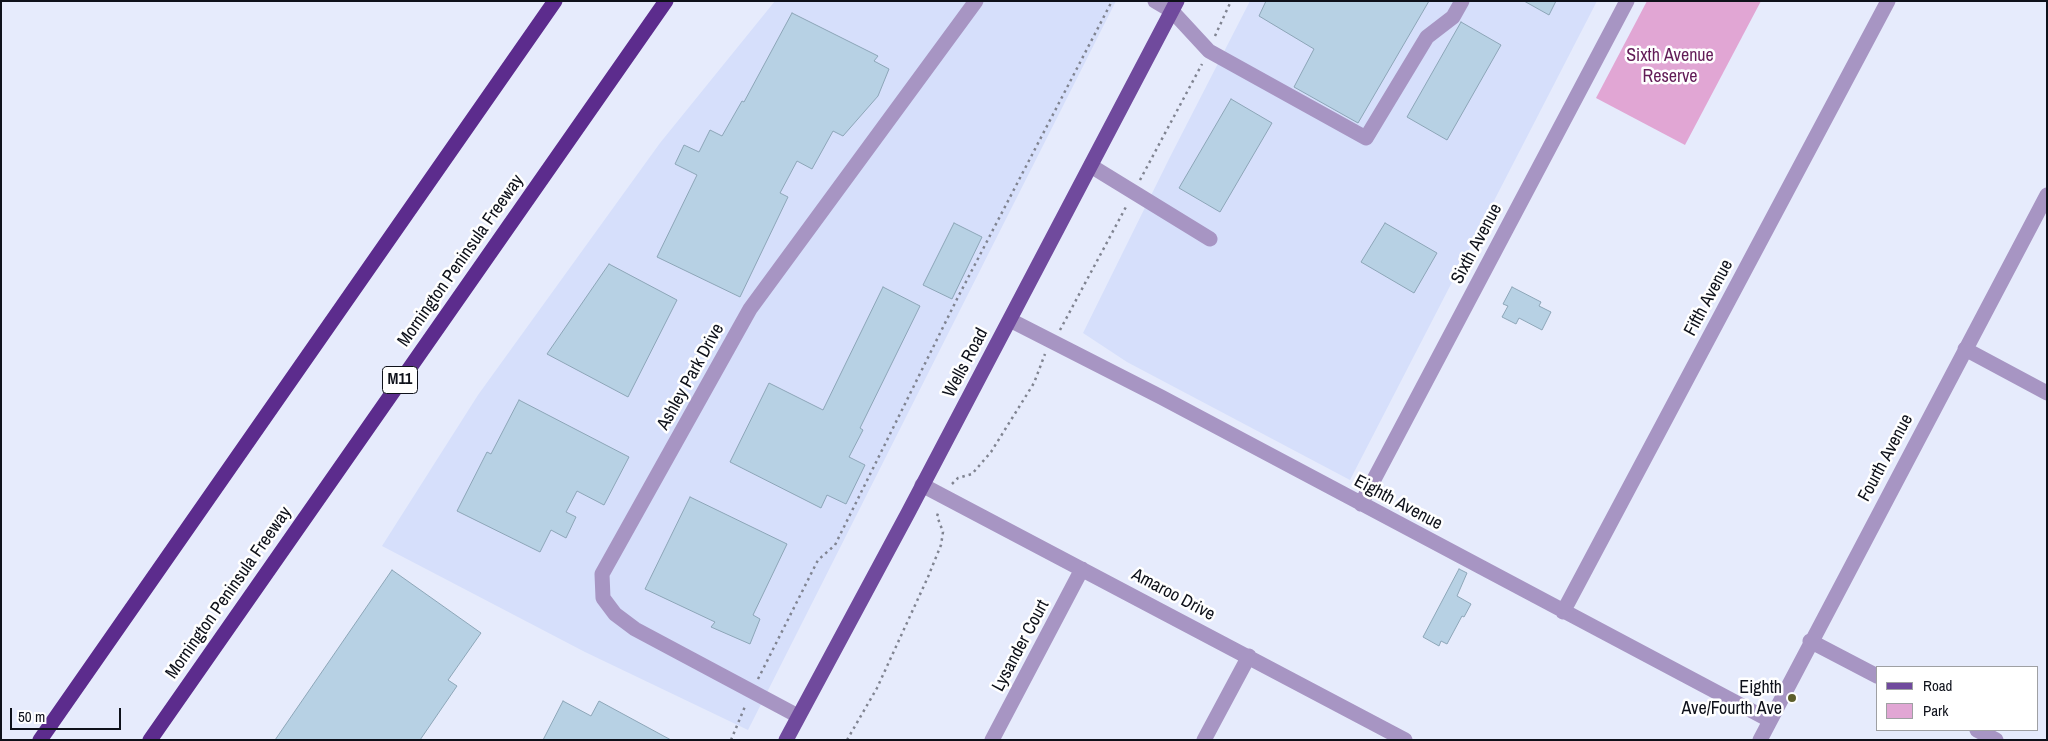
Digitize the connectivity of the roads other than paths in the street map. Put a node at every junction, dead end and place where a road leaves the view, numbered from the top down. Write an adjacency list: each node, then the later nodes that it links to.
1 (555, 1): 25 (highway)
2 (668, 1): 26 (highway, Mornington Peninsula Freeway / M11)
3 (976, 1): 22 (street, Ashley Park Drive)
4 (1155, 1): 8 (street)
5 (1462, 1): 8 (street)
6 (1627, 1): 16 (street, Sixth Avenue)
7 (1888, 1): 18 (street, Fifth Avenue)
8 (1174, 6): 9 (main road, Wells Road)
9 (1091, 166): 11 (street); 12 (main road, Wells Road)
10 (2047, 195): 13 (street, Fourth Avenue)
11 (1210, 239)
12 (1010, 320): 15 (main road, Wells Road); 16 (street, Eighth Avenue)
13 (1965, 349): 14 (street); 19 (street, Fourth Avenue)
14 (2047, 393)
15 (922, 485): 17 (street, Amaroo Drive); 22 (main road, Wells Road)
16 (1361, 504): 18 (street, Eighth Avenue)
17 (1082, 569): 20 (street, Amaroo Drive); 28 (street, Lysander Court)
18 (1564, 612): 23 (street, Eighth Avenue)
19 (1810, 641): 21 (street); 23 (street, Fourth Avenue)
20 (1249, 656): 29 (street); 30 (street, Amaroo Drive)
21 (1876, 675)
22 (798, 716): 27 (main road, Wells Road)
23 (1769, 720): 31 (street, Fourth Avenue)
24 (1979, 731): 32 (street)
25 (40, 740)
26 (150, 740)
27 (786, 740)
28 (992, 740)
29 (1204, 740)
30 (1405, 740)
31 (1760, 740)
32 (1996, 740)

